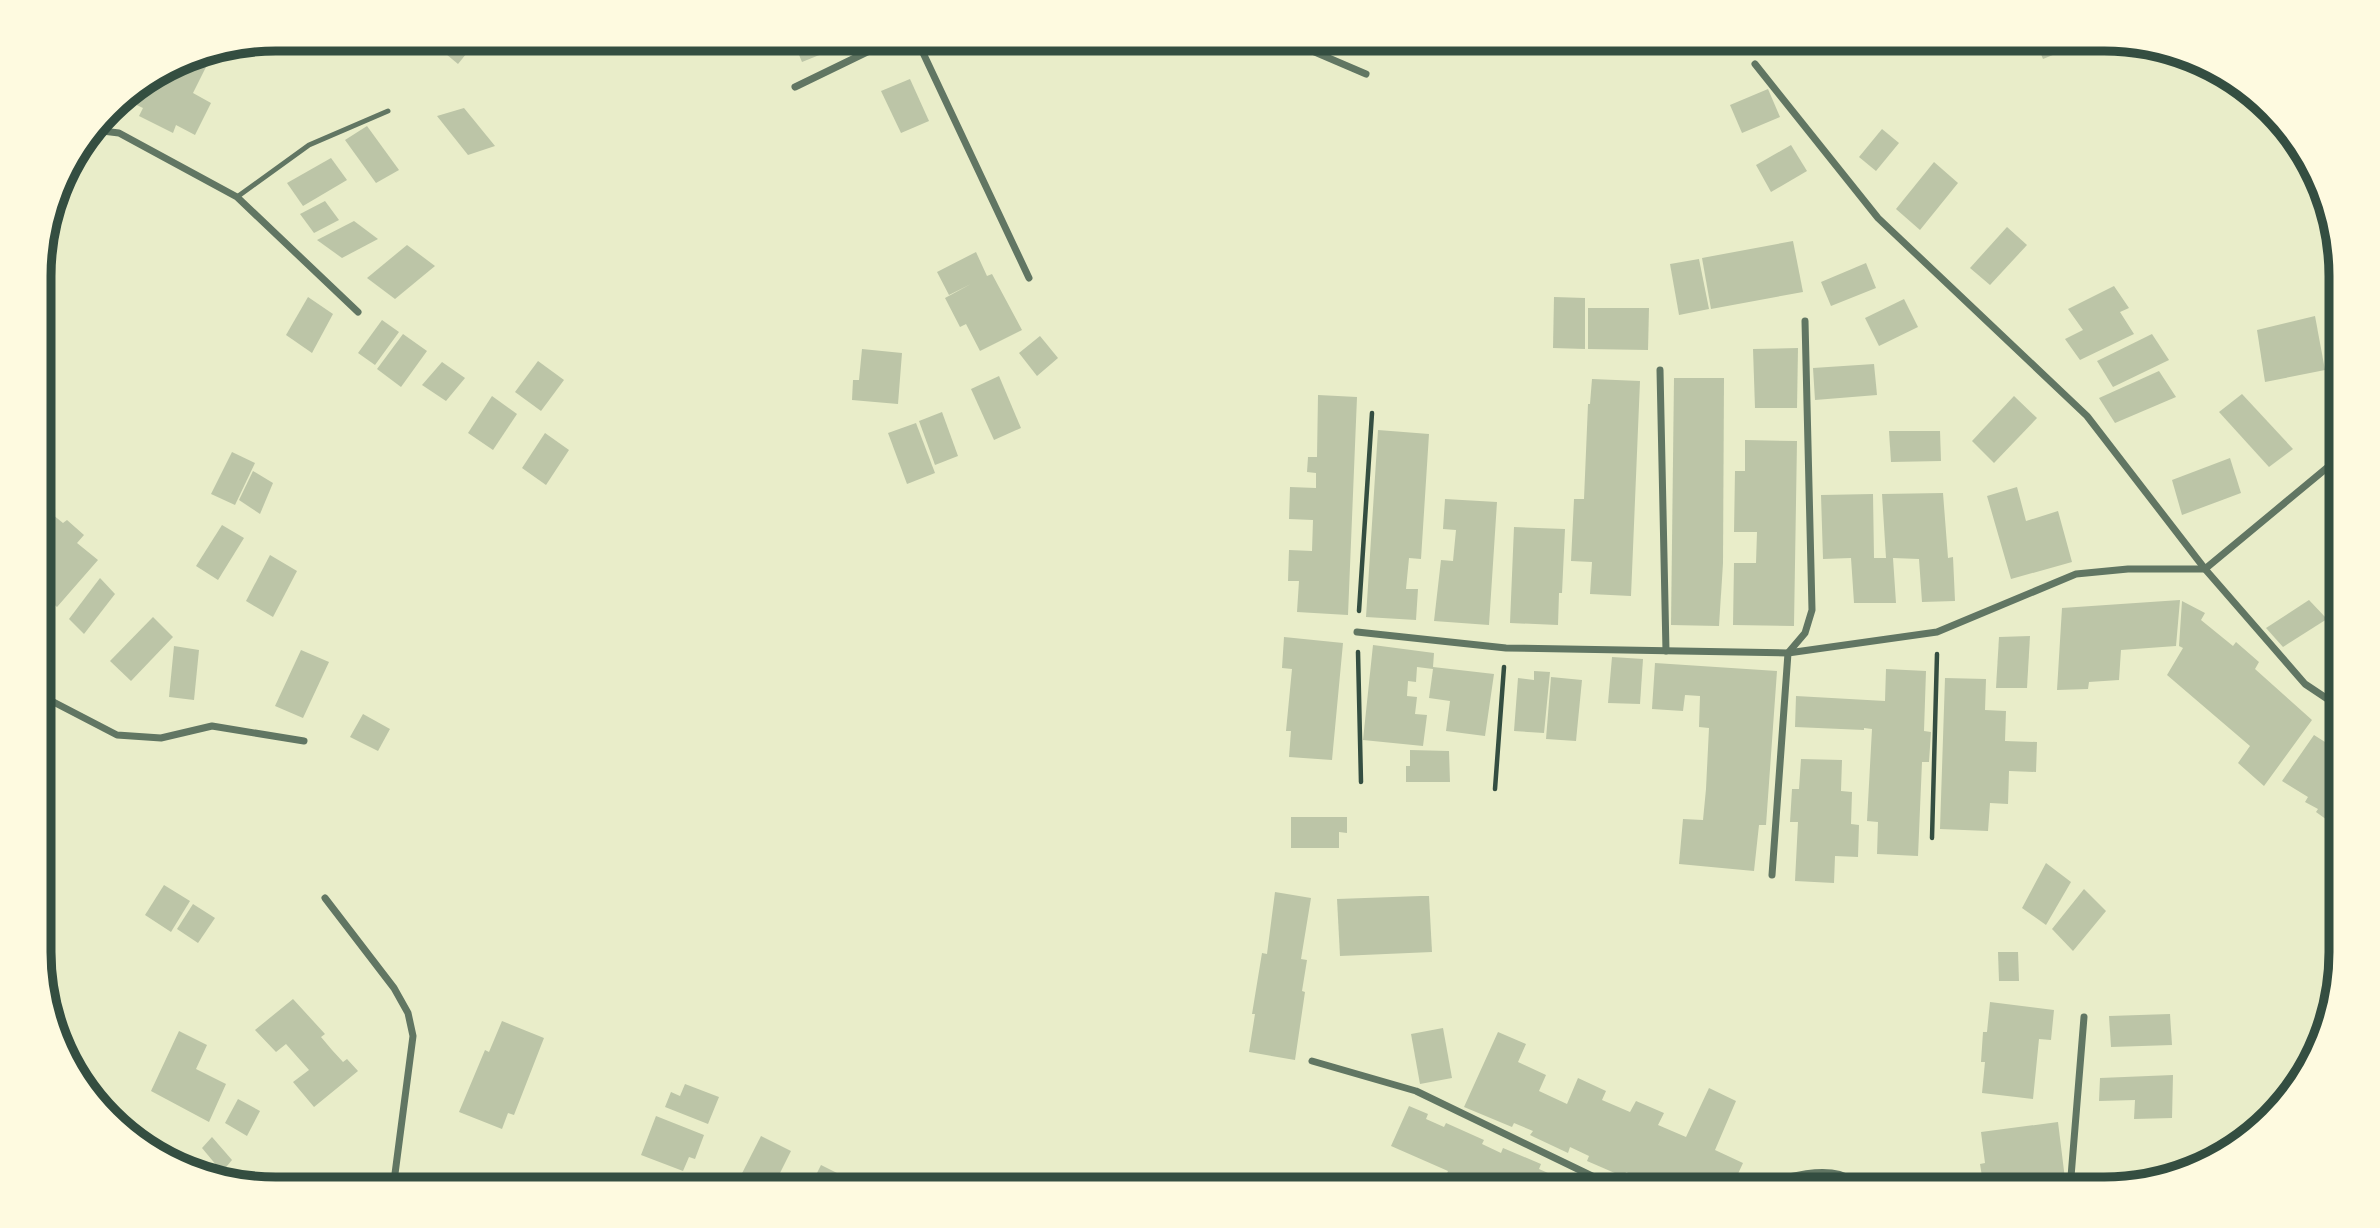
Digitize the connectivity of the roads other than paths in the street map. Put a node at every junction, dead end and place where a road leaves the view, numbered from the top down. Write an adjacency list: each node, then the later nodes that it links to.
1 (869, 51): 6 (street)
2 (922, 51): 10 (street)
3 (1312, 51): 5 (street)
4 (1755, 64): 15 (street)
5 (1366, 74)
6 (795, 87)
7 (388, 111): 9 (lane)
8 (104, 132): 9 (street)
9 (237, 197): 11 (street)
10 (1029, 278)
11 (358, 312)
12 (1805, 321): 18 (street)
13 (1660, 370): 17 (street)
14 (2329, 466): 15 (street)
15 (2206, 569): 18 (street); 19 (street)
16 (1357, 632): 17 (street)
17 (1666, 651): 18 (street)
18 (1788, 653): 22 (street)
19 (2329, 700)
20 (51, 701): 21 (street)
21 (304, 741)
22 (1772, 875)
23 (325, 898): 26 (street)
24 (2084, 1017): 30 (street)
25 (1312, 1061): 27 (street)
26 (395, 1177)
27 (1594, 1177)
28 (1790, 1177): 29 (street)
29 (1844, 1177)
30 (2071, 1177)

